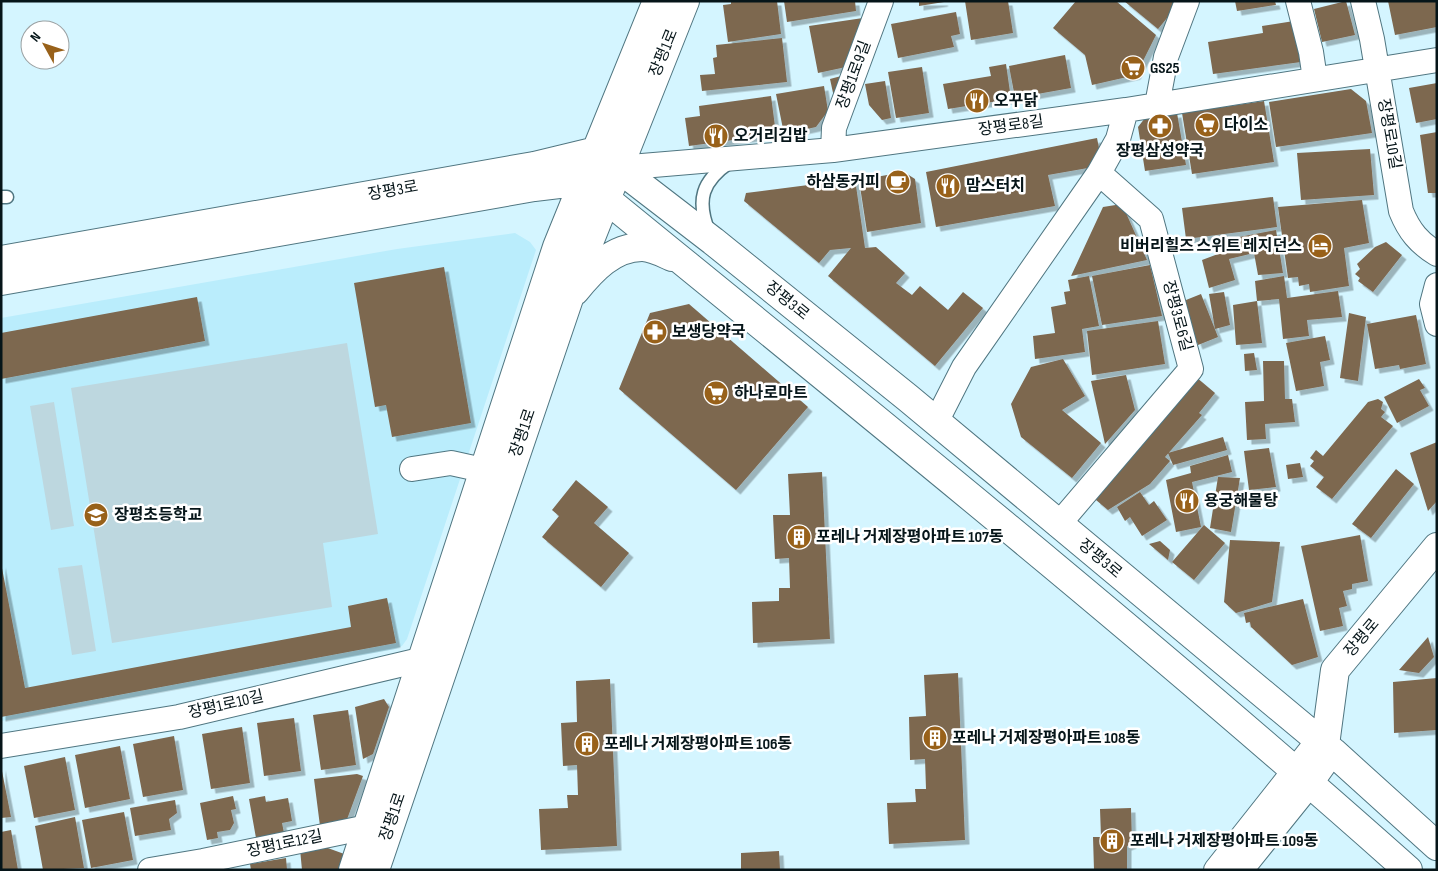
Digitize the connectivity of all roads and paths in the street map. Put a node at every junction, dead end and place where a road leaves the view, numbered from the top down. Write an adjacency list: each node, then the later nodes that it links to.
1 (657, 1): 13 (street, 장평1로)
2 (685, 1): 15 (street, 장평1로)
3 (881, 1): 12 (street, 장평1로9길)
4 (1187, 1): 10 (street)
5 (1298, 1): 9 (street)
6 (1363, 1): 8 (street, 장평로10길)
7 (1437, 60): 8 (street, 장평로8길)
8 (1377, 69): 9 (street, 장평로8길); 20 (street, 장평로10길)
9 (1315, 79): 10 (street, 장평로8길)
10 (1157, 105): 11 (street, 장평로8길)
11 (1126, 110): 12 (street, 장평로8길); 16 (street)
12 (833, 150): 14 (street, 장평로8길)
13 (596, 151): 15 (street, 장평3로); 17 (street, 장평1로); 21 (street, 장평3로)
14 (735, 159): 15 (street, 장평로8길); 19 (lane)
15 (618, 168): 17 (street, 장평로8길); 18 (street, 장평1로); 19 (street, 장평3로)
16 (1098, 173): 27 (street); 30 (street, 장평3로6길)
17 (584, 181): 18 (street); 23 (street, 장평3로); 29 (street, 장평1로)
18 (606, 199): 22 (street); 25 (street, 장평1로)
19 (713, 242): 27 (street, 장평3로)
20 (1437, 254)
21 (1, 260)
22 (682, 260): 25 (street); 35 (street)
23 (1, 281)
24 (1437, 285): 26 (street)
25 (571, 296): 29 (street, 장평1로)
26 (1437, 324)
27 (936, 422): 30 (street, 장평3로)
28 (412, 469): 29 (street)
29 (496, 473): 32 (street, 장평1로)
30 (1058, 525): 34 (street, 장평3로)
31 (1437, 547): 34 (street, 장평로)
32 (435, 656): 33 (street, 장평1로10길); 36 (street, 장평1로)
33 (1, 746)
34 (1325, 746): 35 (street); 37 (street, 장평3로)
35 (1303, 777): 41 (street); 42 (street); 43 (street)
36 (379, 825): 38 (street, 장평1로12길); 39 (street, 장평1로); 40 (street, 장평1로)
37 (1437, 846)
38 (150, 870)
39 (352, 870)
40 (375, 870)
41 (1216, 870)
42 (1241, 870)
43 (1408, 870)

